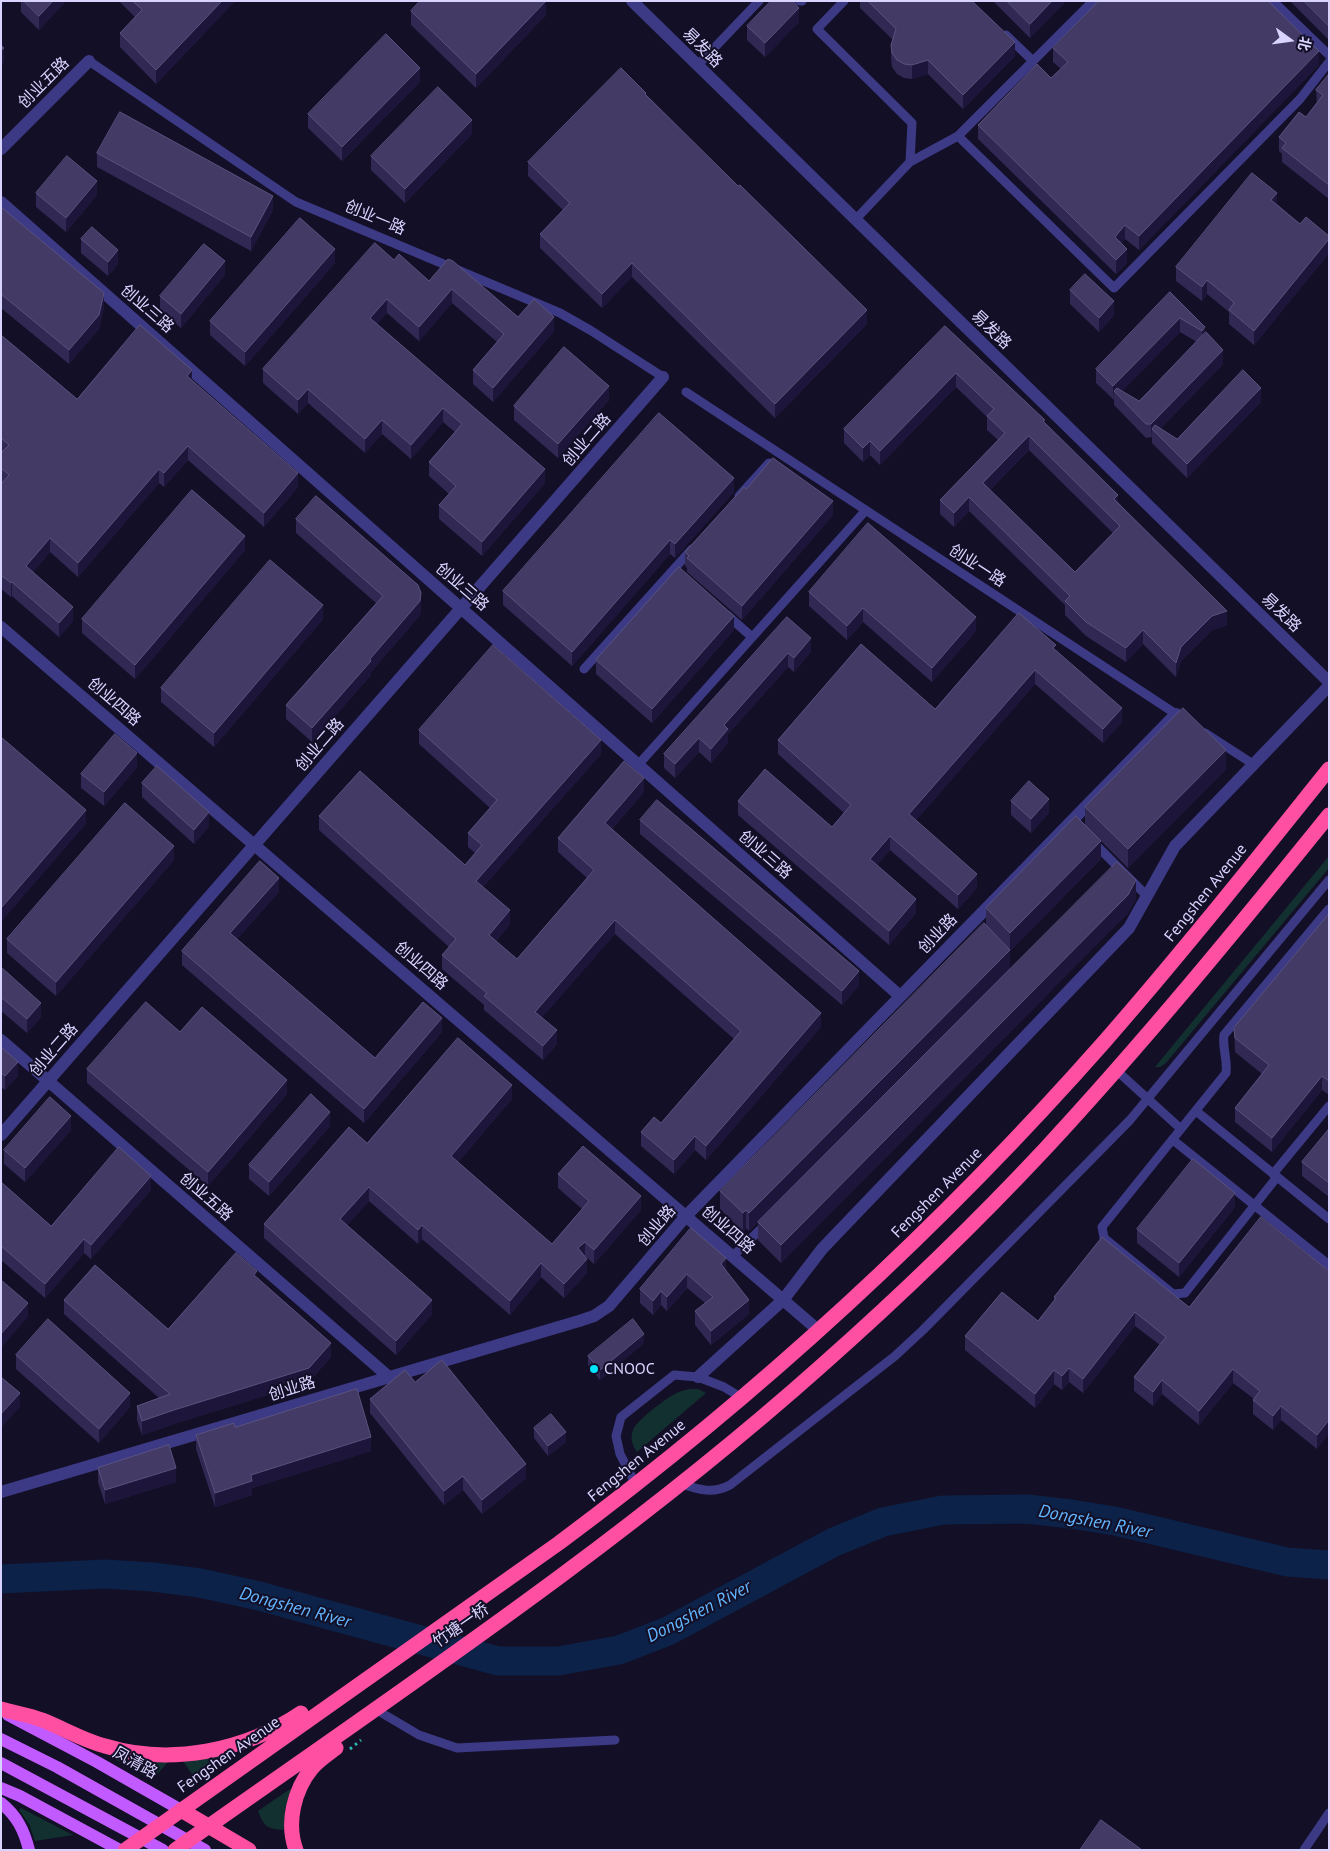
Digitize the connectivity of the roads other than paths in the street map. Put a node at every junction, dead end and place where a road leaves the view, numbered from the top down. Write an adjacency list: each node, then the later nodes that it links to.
1 (632, 1): 11 (street, 易发路)
2 (759, 1): 11 (lane)
3 (844, 1): 14 (lane)
4 (1093, 1): 8 (lane)
5 (1273, 1): 7 (lane)
6 (999, 28): 8 (lane)
7 (1329, 55)
8 (1033, 61): 12 (lane)
9 (89, 62): 13 (street, 创业五路); 17 (lane, 创业一路)
10 (1329, 62): 12 (lane)
11 (697, 66): 16 (street, 易发路)
12 (958, 136): 14 (lane)
13 (1, 149)
14 (910, 162): 16 (lane)
15 (1, 202): 24 (street, 创业三路)
16 (855, 220): 28 (street, 易发路)
17 (664, 377): 24 (street, 创业二路)
18 (686, 392): 19 (lane, 创业一路)
19 (778, 453): 20 (lane); 21 (lane, 创业一路)
20 (732, 504)
21 (866, 510): 26 (lane); 30 (lane, 创业一路)
22 (700, 540): 27 (lane)
23 (716, 606): 26 (lane)
24 (461, 609): 33 (street, 创业三路); 37 (street, 创业二路)
25 (1, 627): 37 (street, 创业四路)
26 (752, 637): 33 (lane)
27 (584, 669)
28 (1329, 682)
29 (1329, 686): 32 (street)
30 (1180, 716): 36 (street, 创业路)
31 (1199, 729): 32 (lane)
32 (1253, 764): 39 (street)
33 (638, 765): 41 (street, 创业三路)
34 (1329, 769): 59 (highway, Fengshen Avenue)
35 (1329, 815): 43 (highway)
36 (1078, 828): 39 (lane); 41 (street, 创业路)
37 (255, 845): 44 (street, 创业二路); 53 (street, 创业四路)
38 (1329, 880): 45 (lane)
39 (1147, 896): 58 (street)
40 (1329, 909): 47 (lane)
41 (900, 996): 53 (street, 创业路)
42 (1, 1040): 44 (street, 创业五路)
43 (1116, 1070): 45 (lane); 63 (highway)
44 (48, 1081): 49 (street, 创业二路); 61 (street, 创业五路)
45 (1148, 1098): 48 (lane); 63 (lane)
46 (1329, 1106): 51 (lane)
47 (1196, 1111): 48 (lane); 51 (lane)
48 (1181, 1129): 50 (lane)
49 (1, 1135)
50 (1173, 1140): 52 (lane); 52 (lane)
51 (1275, 1176): 52 (lane); 54 (lane)
52 (1255, 1206): 57 (lane)
53 (686, 1216): 56 (street, 创业四路); 61 (street, 创业路)
54 (1329, 1219)
55 (768, 1221): 56 (lane)
56 (733, 1256): 58 (street, 创业四路)
57 (1329, 1265)
58 (784, 1300): 59 (street, 创业四路); 60 (street)
59 (818, 1330): 62 (highway, Fengshen Avenue)
60 (698, 1377): 62 (lane); 64 (lane)
61 (389, 1378): 65 (street, 创业路)
62 (742, 1398): 64 (highway, Fengshen Avenue)
63 (682, 1484): 68 (highway, 竹塘一桥)
64 (636, 1485): 66 (highway, Fengshen Avenue)
65 (1, 1492)
66 (509, 1578): 67 (highway, 竹塘一桥)
67 (354, 1688): 69 (highway); 75 (highway, Fengshen Avenue)
68 (375, 1708): 71 (lane); 77 (highway); 85 (highway)
69 (1, 1710): 75 (main road, 凤清路)
70 (1, 1739): 83 (main road)
71 (614, 1740)
72 (1, 1763): 81 (main road)
73 (1, 1788): 79 (main road)
74 (1, 1803): 78 (main road)
75 (181, 1810): 77 (highway, 凤清路); 80 (highway, Fengshen Avenue)
76 (1329, 1813): 86 (lane)
77 (208, 1826): 82 (highway); 84 (highway, 凤清路)
78 (30, 1850)
79 (120, 1850)
80 (125, 1850)
81 (163, 1850)
82 (174, 1850)
83 (205, 1850)
84 (249, 1850)
85 (296, 1850)
86 (1304, 1850)

